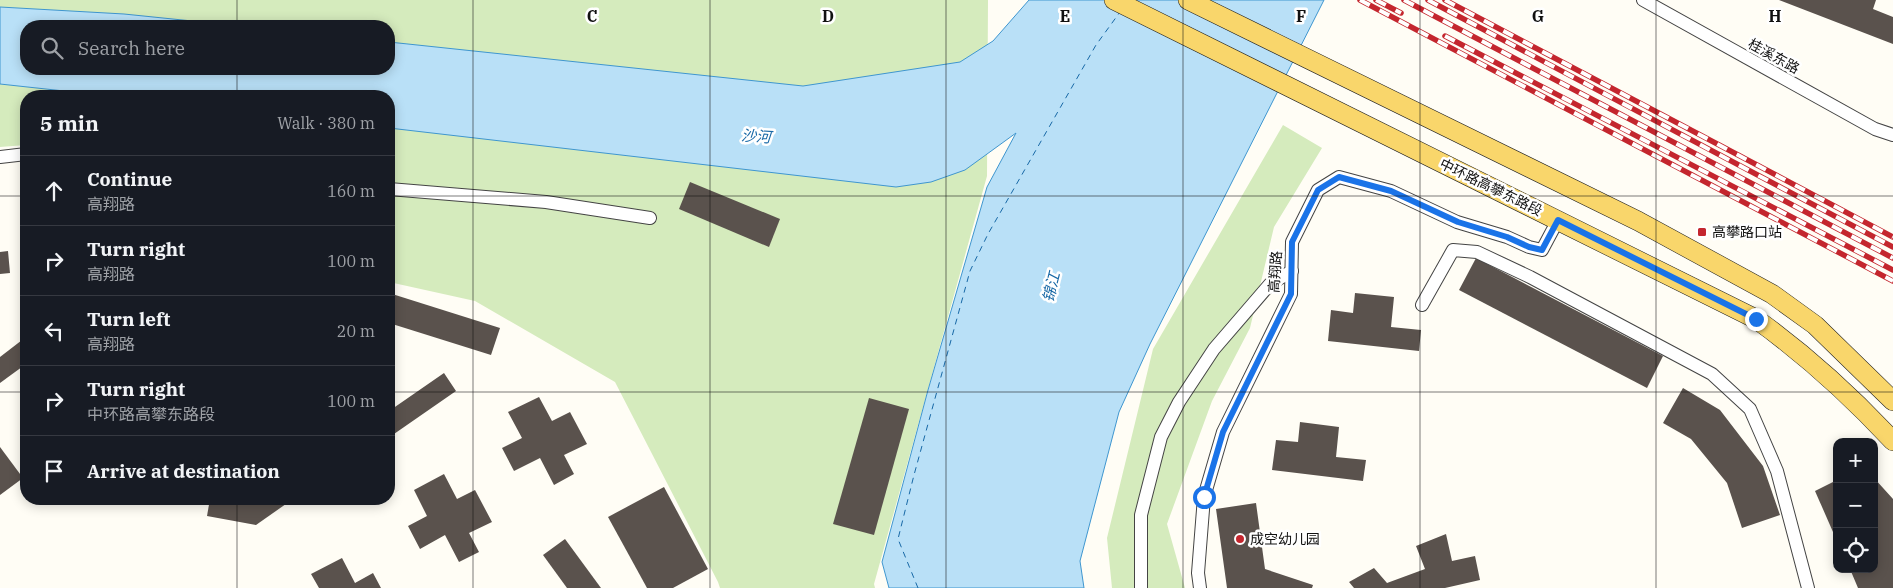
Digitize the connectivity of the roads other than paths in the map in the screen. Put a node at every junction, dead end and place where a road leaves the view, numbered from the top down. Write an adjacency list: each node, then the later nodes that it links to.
1 (1114, 0): 9 (main road, 中环路高攀东路段)
2 (1188, 0): 12 (main road)
3 (1642, 0): 4 (street, 桂溪东路)
4 (1893, 135)
5 (20, 155): 6 (street)
6 (0, 157)
7 (395, 190): 8 (street)
8 (650, 218)
9 (1558, 220): 10 (street, 高翔路); 13 (main road, 中环路高攀东路段)
10 (1292, 271): 14 (street); 15 (street, 高翔路)
11 (1422, 305): 16 (street)
12 (1893, 401)
13 (1893, 440)
14 (1141, 588)
15 (1200, 588)
16 (1808, 588)

